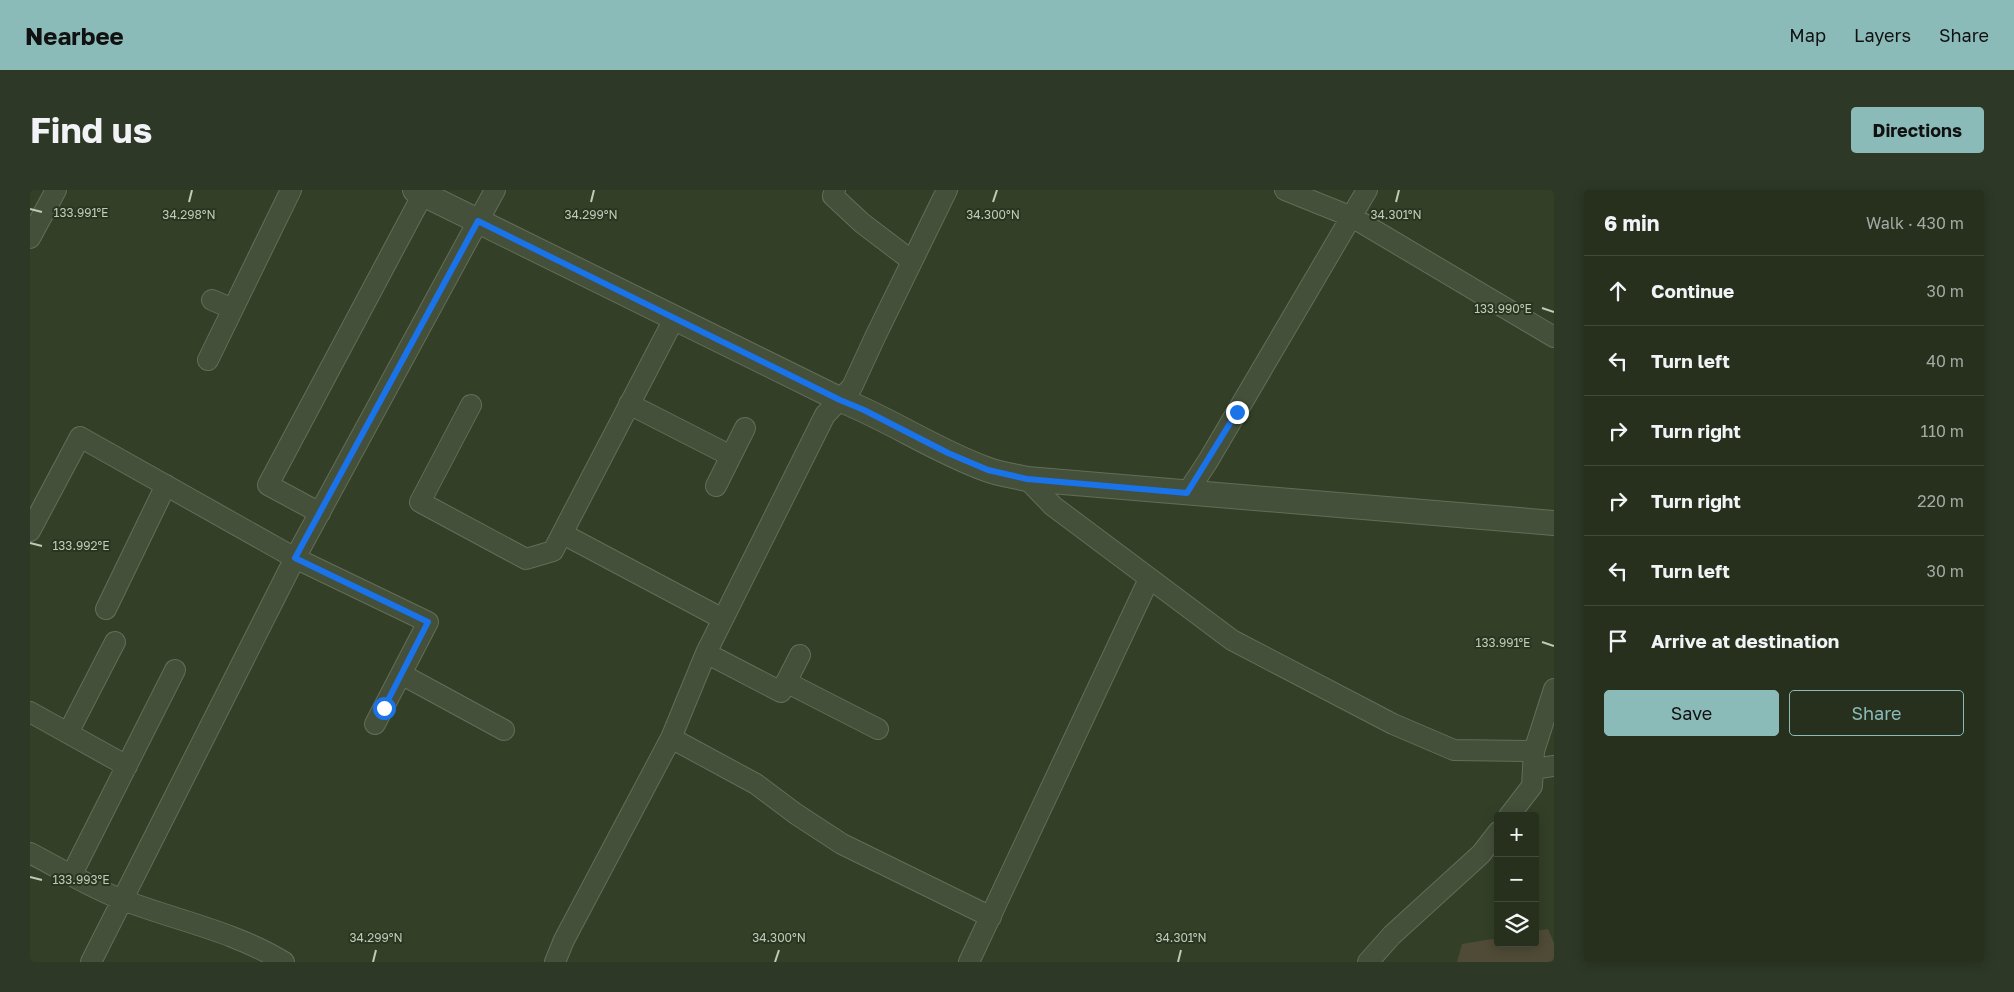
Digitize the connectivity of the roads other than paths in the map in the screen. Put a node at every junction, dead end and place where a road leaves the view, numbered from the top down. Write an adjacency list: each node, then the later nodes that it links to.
1 (56, 190): 11 (street)
2 (291, 190): 14 (street)
3 (495, 190): 10 (street)
4 (835, 190): 12 (street)
5 (947, 190): 12 (street)
6 (1285, 190): 9 (street)
7 (1368, 190): 9 (street)
8 (419, 192): 10 (street); 27 (street)
9 (1352, 218): 16 (street); 26 (street)
10 (478, 221): 15 (street); 27 (street)
11 (30, 238)
12 (912, 261): 18 (street)
13 (212, 300): 14 (street)
14 (233, 309): 17 (street)
15 (674, 317): 18 (street); 19 (street)
16 (1554, 337)
17 (208, 360)
18 (840, 400): 23 (street); 34 (street)
19 (629, 404): 22 (street); 30 (street)
20 (471, 405): 30 (street)
21 (744, 428): 22 (street)
22 (731, 456): 25 (street)
23 (1027, 479): 26 (street); 32 (street)
24 (166, 485): 29 (street); 31 (street); 33 (street)
25 (716, 486)
26 (1187, 493): 28 (street)
27 (320, 512): 31 (street)
28 (1554, 523)
29 (30, 531)
30 (562, 534): 34 (street)
31 (295, 558): 39 (street); 55 (street)
32 (1149, 579): 48 (street); 56 (street)
33 (106, 609)
34 (723, 619): 36 (street)
35 (115, 642): 46 (street)
36 (706, 654): 40 (street); 47 (street)
37 (800, 655): 40 (street)
38 (175, 670): 49 (street)
39 (401, 674): 43 (street); 45 (street)
40 (786, 682): 44 (street)
41 (1554, 690): 48 (street)
42 (30, 712): 46 (street)
43 (375, 724)
44 (878, 729)
45 (504, 730)
46 (68, 733): 49 (street)
47 (672, 738): 56 (street); 59 (street)
48 (1533, 760): 50 (street); 51 (street)
49 (127, 766): 54 (street)
50 (1554, 766)
51 (1512, 812)
52 (1494, 838): 61 (street)
53 (30, 853): 54 (street)
54 (72, 874): 55 (street)
55 (122, 900): 57 (street); 58 (street)
56 (991, 917): 60 (street)
57 (91, 962)
58 (284, 962)
59 (555, 962)
60 (969, 962)
61 (1368, 962)

